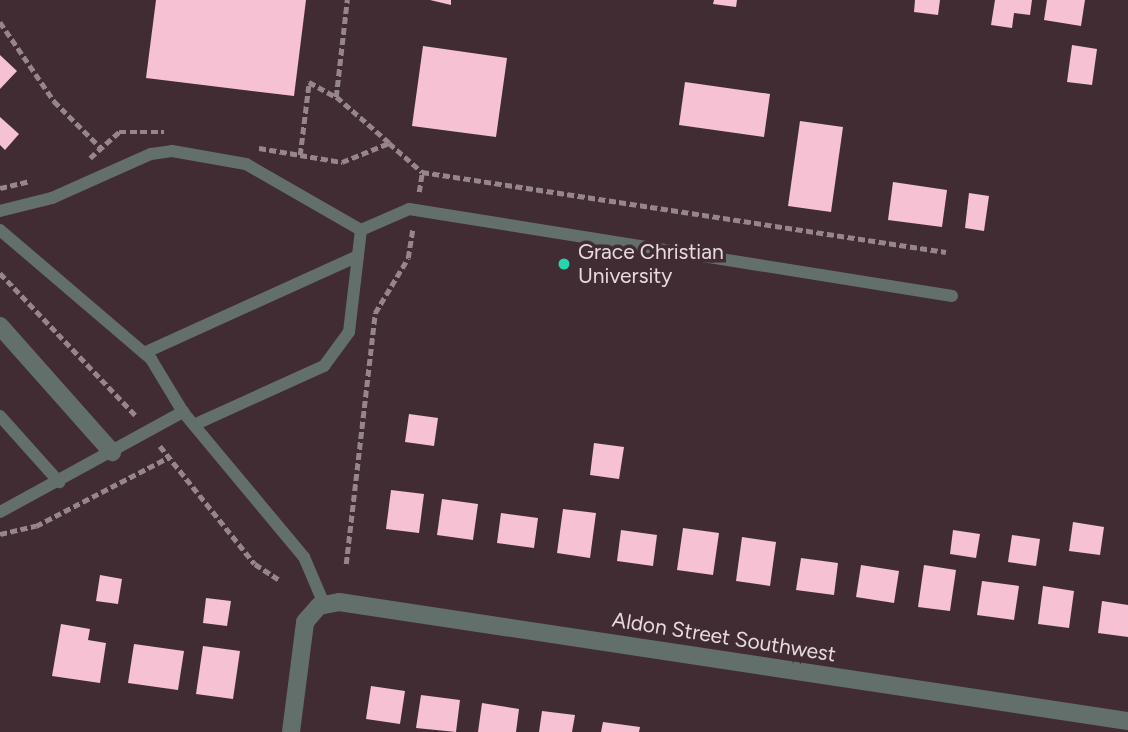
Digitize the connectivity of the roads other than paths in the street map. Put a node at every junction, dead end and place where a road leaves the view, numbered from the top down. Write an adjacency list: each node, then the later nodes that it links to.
1 (0, 211): 3 (lane)
2 (0, 230): 7 (lane)
3 (361, 230): 4 (lane); 5 (lane)
4 (358, 256): 7 (lane); 10 (lane)
5 (952, 296)
6 (0, 326): 11 (street)
7 (144, 353): 8 (lane)
8 (183, 412): 10 (lane); 11 (lane)
9 (0, 416): 12 (lane)
10 (196, 424): 14 (lane)
11 (112, 452): 12 (lane)
12 (59, 482): 13 (lane)
13 (0, 512)
14 (319, 606): 15 (street, Aldon Street Southwest); 16 (street)
15 (1128, 721)
16 (291, 732)

